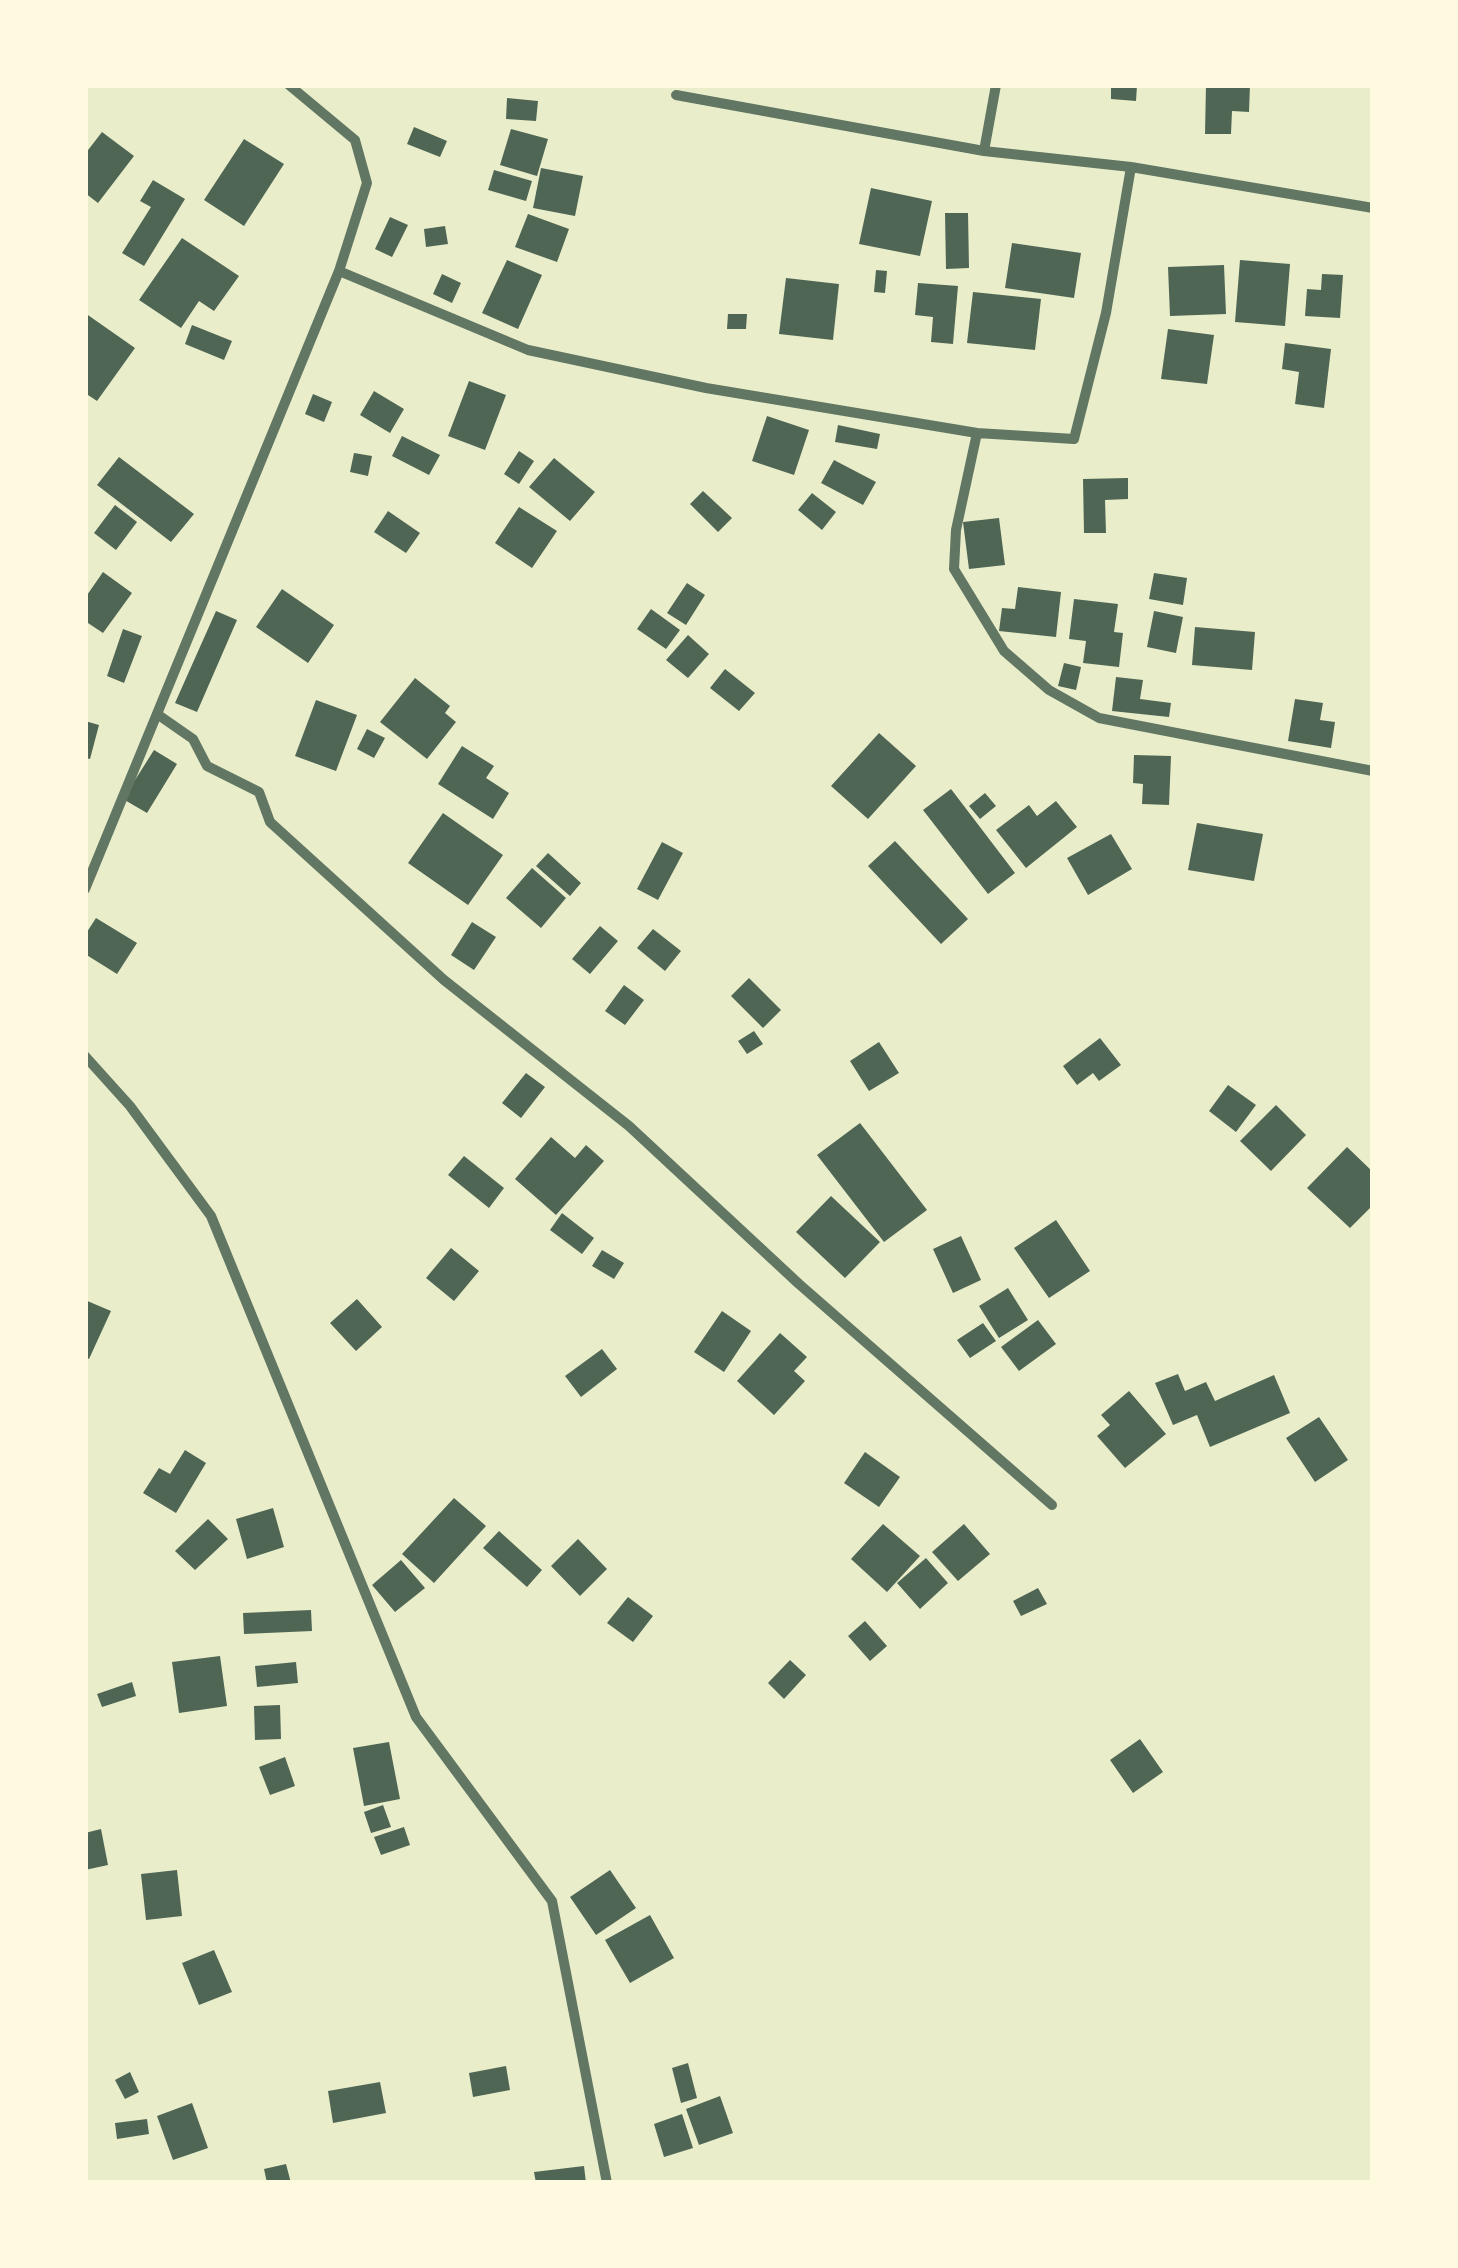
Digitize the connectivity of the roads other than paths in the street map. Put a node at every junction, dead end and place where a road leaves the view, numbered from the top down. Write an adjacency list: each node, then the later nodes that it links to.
1 (289, 85): 7 (street)
2 (996, 85): 4 (street)
3 (676, 95): 4 (street)
4 (984, 151): 5 (street)
5 (1131, 167): 6 (street); 8 (street)
6 (1373, 208)
7 (339, 272): 8 (street); 9 (street)
8 (977, 433): 10 (street)
9 (157, 714): 11 (street); 13 (street)
10 (1373, 771)
11 (85, 889)
12 (85, 1056): 14 (street)
13 (1052, 1505)
14 (606, 2183)

